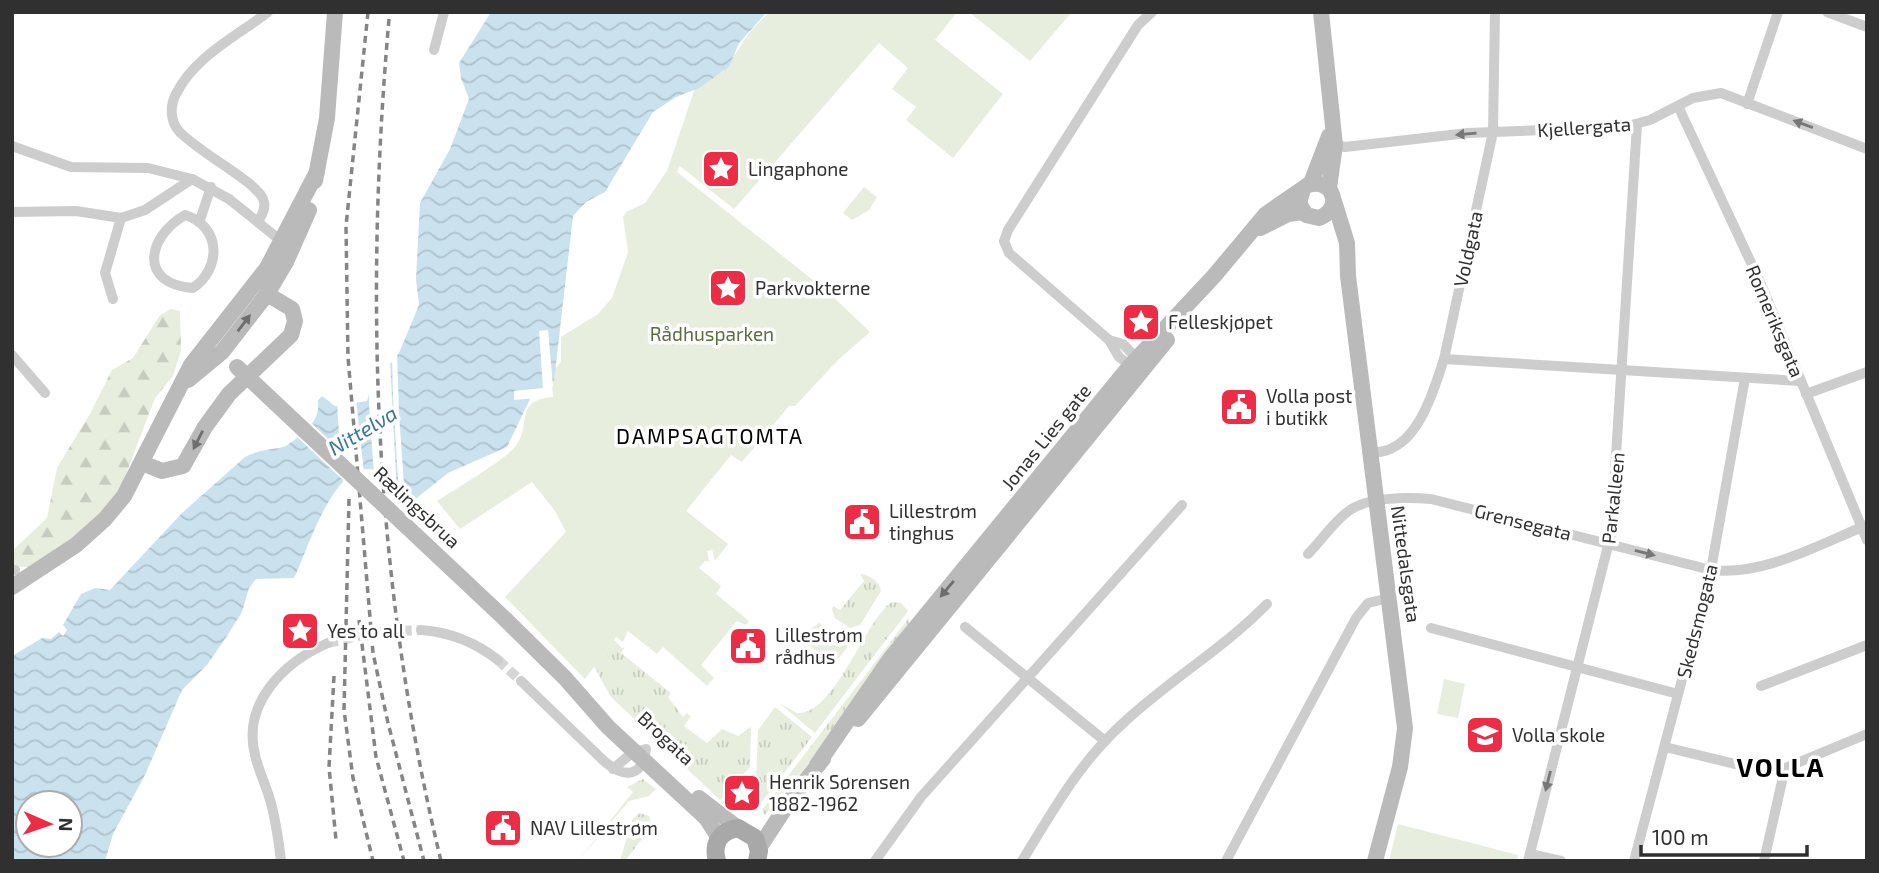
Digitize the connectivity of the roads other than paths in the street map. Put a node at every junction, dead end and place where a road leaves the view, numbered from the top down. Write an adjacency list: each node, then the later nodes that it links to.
1 (268, 12): 27 (street)
2 (335, 12): 29 (main road)
3 (444, 12): 10 (street)
4 (1152, 12): 37 (street)
5 (1321, 12): 15 (main road, Nittedalsgata)
6 (1495, 12): 14 (street, Voldgata)
7 (1778, 12): 11 (street)
8 (1827, 12): 9 (street)
9 (1867, 27)
10 (434, 50)
11 (1747, 104): 12 (street, Kjellergata); 17 (street, Kjellergata, one-way to 11)
12 (1678, 106): 13 (street, Kjellergata); 41 (street, Romeriksgata)
13 (1637, 125): 14 (street, Kjellergata); 38 (street, Parkalleen)
14 (1493, 132): 15 (street, Kjellergata, one-way to 15); 36 (street, Voldgata)
15 (1331, 144): 19 (main road, Nittedalsgata); 21 (main road, Nittedalsgata)
16 (12, 146): 18 (street)
17 (1867, 149)
18 (192, 179): 20 (street); 24 (street)
19 (1307, 186): 21 (main road); 23 (main road); 28 (main road, Jonas Lies gate)
20 (211, 187): 26 (street); 27 (street)
21 (1332, 195): 25 (main road); 30 (main road, Nittedalsgata)
22 (12, 212): 24 (street)
23 (1303, 212): 25 (main road); 28 (main road, Jonas Lies gate)
24 (121, 218): 32 (street)
25 (1319, 218): 30 (main road, Nittedalsgata)
26 (200, 220): 26 (street)
27 (258, 222): 29 (street)
28 (1251, 234): 37 (main road, Jonas Lies gate)
29 (288, 245): 31 (main road); 33 (main road)
30 (1347, 270): 45 (main road, Nittedalsgata)
31 (267, 294): 34 (main road, one-way to 31); 46 (main road, one-way to 46)
32 (113, 299)
33 (227, 318): 34 (main road); 42 (main road)
34 (222, 352): 42 (main road); 57 (main road, Rælingsbrua, bridge)
35 (12, 355): 43 (street)
36 (1444, 359): 38 (street); 45 (street, Voldgata)
37 (1136, 365): 74 (main road, Jonas Lies gate)
38 (1621, 369): 40 (street); 51 (street, Parkalleen)
39 (1867, 372): 44 (street)
40 (1745, 378): 41 (street); 53 (street, Skedsmogata)
41 (1800, 381): 44 (street, Romeriksgata)
42 (179, 390): 46 (main road)
43 (46, 393)
44 (1806, 394): 49 (street, Romeriksgata)
45 (1370, 453): 47 (main road, Nittedalsgata)
46 (142, 463): 54 (main road)
47 (1382, 502): 51 (street, Grensegata); 52 (street); 55 (main road, Nittedalsgata)
48 (1182, 505): 65 (street)
49 (1864, 526): 50 (street, Romeriksgata); 53 (street, Grensegata)
50 (1867, 540)
51 (1609, 544): 53 (street, Grensegata, one-way to 53); 64 (street, Parkalleen)
52 (1308, 554)
53 (1711, 570): 68 (street, Skedsmogata)
54 (12, 587)
55 (1389, 598): 82 (street); 83 (main road, Nittedalsgata)
56 (1267, 604): 70 (street)
57 (506, 620): 72 (main road, Brogata)
58 (965, 627): 65 (street)
59 (1431, 628): 64 (street)
60 (421, 630): 63 (street)
61 (328, 643): 79 (street)
62 (1867, 645): 67 (street)
63 (498, 660)
64 (1577, 667): 68 (street); 78 (street, Parkalleen, one-way to 78)
65 (1027, 678): 70 (street); 80 (street)
66 (521, 681): 72 (street)
67 (1761, 686)
68 (1678, 694): 71 (street, Skedsmogata)
69 (1867, 734): 73 (street)
70 (1105, 741): 81 (street)
71 (1665, 747): 73 (street); 85 (street, Skedsmogata)
72 (641, 754): 75 (main road, Brogata); 76 (main road, Brogata)
73 (1785, 768): 86 (street)
74 (793, 796): 75 (main road, Jonas Lies gate); 77 (main road, Jonas Lies gate)
75 (743, 830): 76 (main road); 77 (main road)
76 (717, 849)
77 (760, 856)
78 (1529, 857): 84 (street)
79 (281, 861)
80 (874, 861)
81 (1022, 861)
82 (1226, 861)
83 (1376, 861)
84 (1562, 861)
85 (1634, 861)
86 (1764, 861)

